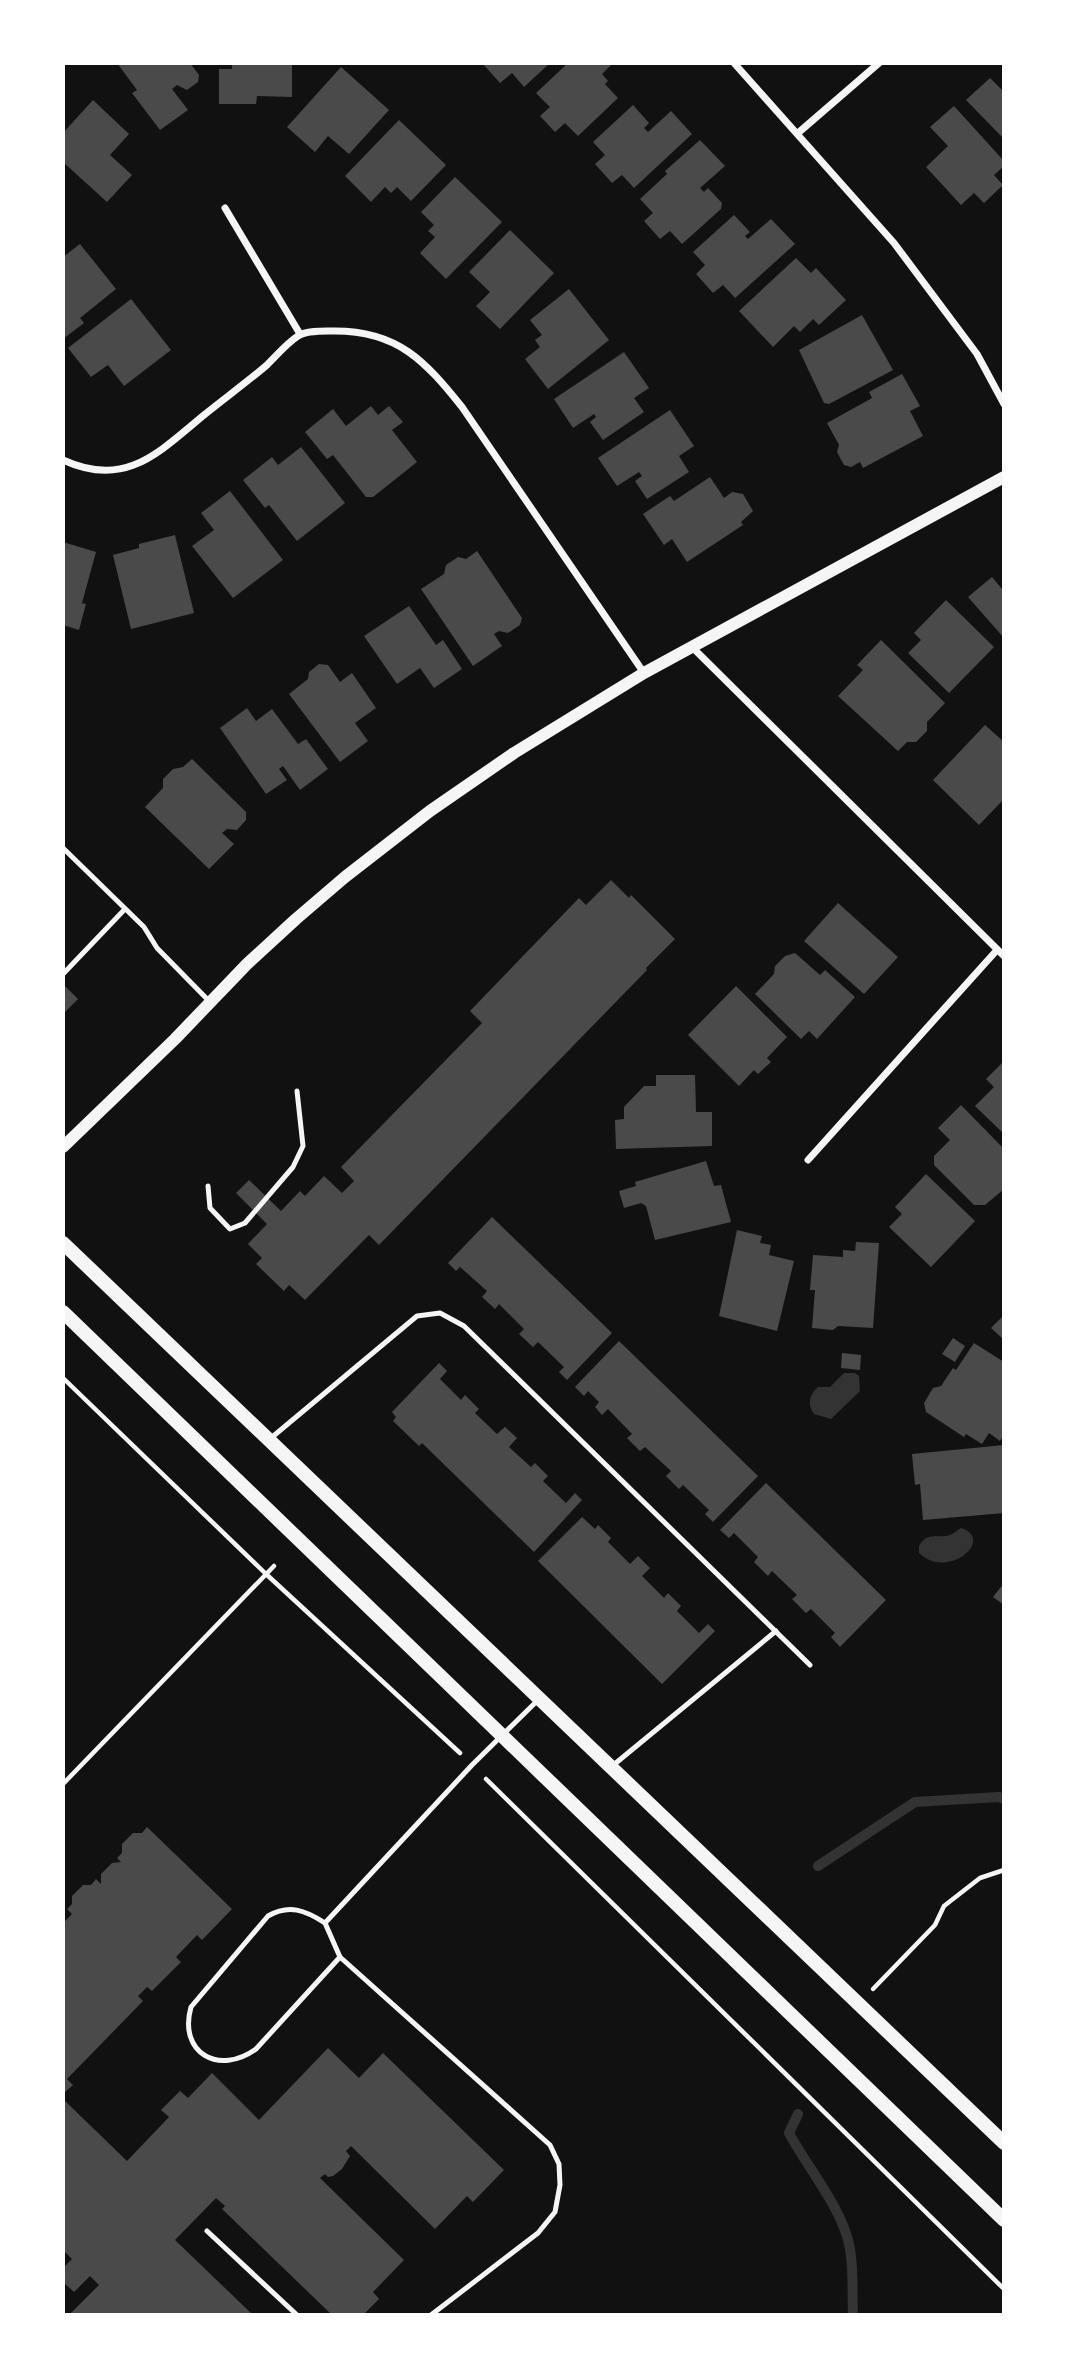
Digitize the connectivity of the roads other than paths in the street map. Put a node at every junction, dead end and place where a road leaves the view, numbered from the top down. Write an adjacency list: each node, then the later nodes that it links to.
1 (734, 63): 3 (street)
2 (879, 63): 3 (street)
3 (798, 133): 6 (street)
4 (225, 208): 5 (street)
5 (300, 334): 7 (street); 10 (street)
6 (1004, 404)
7 (63, 460)
8 (1004, 477): 9 (street)
9 (693, 648): 10 (street); 13 (street)
10 (644, 673): 16 (street)
11 (63, 848): 12 (lane)
12 (125, 908): 15 (lane); 16 (lane)
13 (997, 950): 14 (street); 19 (street)
14 (1004, 956)
15 (63, 974)
16 (211, 1003): 18 (street)
17 (297, 1091): 20 (lane)
18 (63, 1147)
19 (808, 1160)
20 (208, 1186)
21 (63, 1243): 23 (main road)
22 (63, 1312): 27 (main road)
23 (268, 1440): 24 (lane); 26 (main road)
24 (776, 1631): 25 (lane); 28 (lane)
25 (810, 1665)
26 (539, 1699): 27 (lane); 28 (main road)
27 (502, 1737): 29 (lane); 32 (main road)
28 (611, 1768): 31 (main road)
29 (325, 1923): 30 (lane); 30 (lane)
30 (340, 1957): 35 (lane)
31 (1004, 2143)
32 (1004, 2220)
33 (207, 2231): 34 (lane)
34 (297, 2315)
35 (431, 2315)

